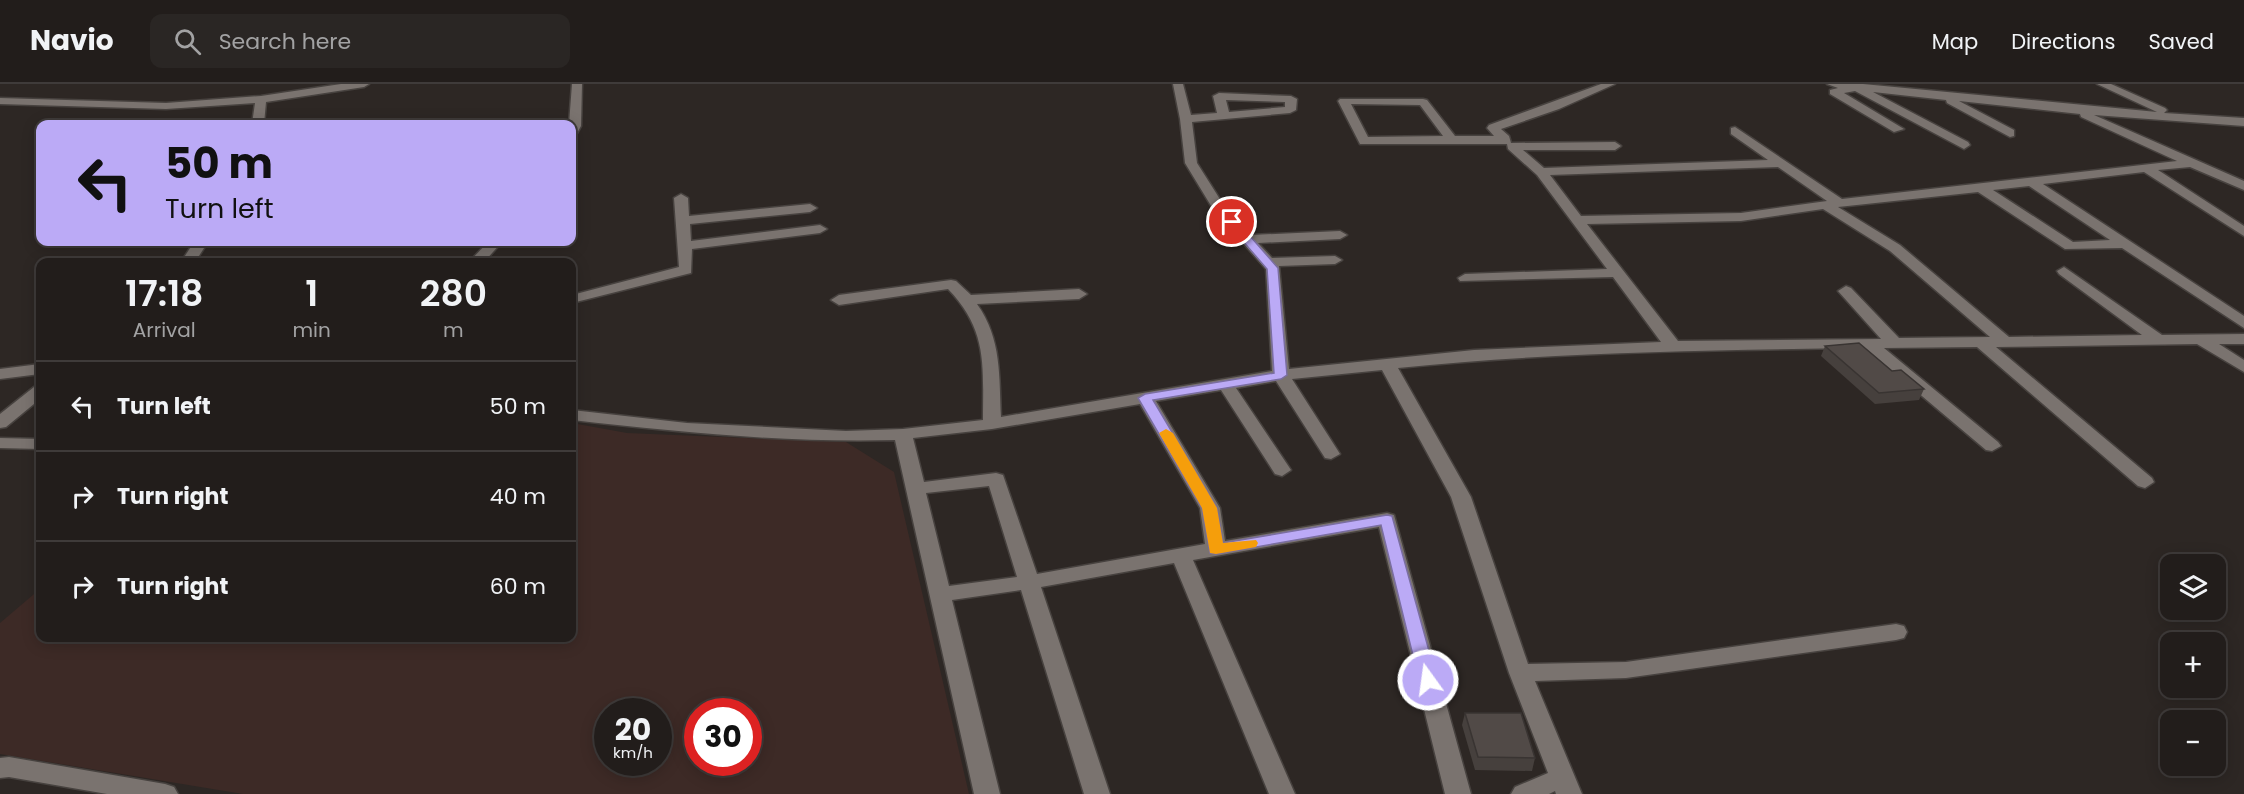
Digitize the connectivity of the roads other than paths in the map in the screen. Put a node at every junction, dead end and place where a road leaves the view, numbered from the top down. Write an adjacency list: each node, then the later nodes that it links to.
1 (364, 84): 10 (street)
2 (577, 84): 18 (street)
3 (1178, 84): 16 (street)
4 (1610, 84): 24 (street)
5 (1832, 84): 8 (street)
6 (1939, 84): 11 (street)
7 (2102, 84): 14 (street)
8 (1856, 87): 9 (street); 20 (street); 25 (street)
9 (1943, 96): 11 (street); 22 (street)
10 (261, 99): 12 (street); 17 (street)
11 (1975, 100): 13 (street)
12 (0, 101)
13 (2076, 111): 14 (street); 28 (street)
14 (2176, 115): 19 (street)
15 (1224, 116): 15 (street); 16 (street)
16 (1186, 119): 42 (street)
17 (258, 120)
18 (575, 120)
19 (2244, 122)
20 (1898, 129)
21 (1735, 130): 27 (street)
22 (2010, 133)
23 (1452, 140): 23 (street); 24 (street)
24 (1508, 142): 26 (street); 30 (street)
25 (1964, 145)
26 (1615, 146)
27 (1779, 163): 30 (street); 35 (street)
28 (2189, 163): 29 (street); 32 (street)
29 (2146, 168): 31 (street); 40 (street)
30 (1541, 172): 37 (street)
31 (2031, 182): 33 (street); 43 (street)
32 (2244, 186)
33 (1981, 188): 35 (street); 43 (street)
34 (681, 198): 38 (street)
35 (1833, 205): 37 (street); 62 (street)
36 (810, 208): 38 (street)
37 (1577, 220): 50 (street)
38 (683, 221): 45 (street)
39 (820, 229): 45 (street)
40 (2244, 232)
41 (1340, 235): 42 (street)
42 (1246, 238): 48 (street)
43 (2125, 244): 57 (street)
44 (491, 246): 46 (street)
45 (685, 246): 54 (street)
46 (480, 258)
47 (1335, 260): 48 (street)
48 (1267, 262): 70 (street)
49 (2064, 271): 58 (street)
50 (1616, 273): 51 (street); 65 (street)
51 (1465, 278)
52 (1846, 291): 64 (street)
53 (1079, 294): 56 (street)
54 (576, 298)
55 (839, 300): 56 (street)
56 (967, 300): 76 (street)
57 (2244, 323)
58 (2157, 339): 59 (street); 62 (street)
59 (2200, 339): 60 (street); 67 (street)
60 (2244, 339)
61 (1981, 342): 62 (street); 64 (street); 83 (street)
62 (2005, 342)
63 (1868, 343): 64 (street); 65 (street); 80 (street)
64 (1894, 343)
65 (1673, 346): 66 (street)
66 (1386, 362): 70 (street); 90 (street)
67 (2244, 368)
68 (36, 370): 69 (street)
69 (0, 374)
70 (1281, 375): 71 (street); 81 (street)
71 (1225, 384): 73 (street); 82 (street)
72 (36, 394): 75 (street)
73 (1145, 398): 76 (street); 85 (street)
74 (576, 416): 77 (street)
75 (0, 423)
76 (992, 424): 77 (street)
77 (903, 434): 84 (street)
78 (0, 443): 79 (street)
79 (36, 444)
80 (1992, 446)
81 (1331, 454)
82 (1282, 470)
83 (2145, 482)
84 (915, 489): 87 (street); 88 (street)
85 (1216, 549): 86 (street); 97 (street)
86 (1181, 555): 87 (street); 96 (street)
87 (1030, 582): 88 (street); 95 (street)
88 (939, 595): 94 (street)
89 (1896, 632): 90 (street)
90 (1520, 672): 92 (street)
91 (0, 768): 93 (street)
92 (1566, 785): 98 (street)
93 (165, 794)
94 (987, 794)
95 (1097, 794)
96 (1282, 794)
97 (1458, 794)
98 (1524, 794)

